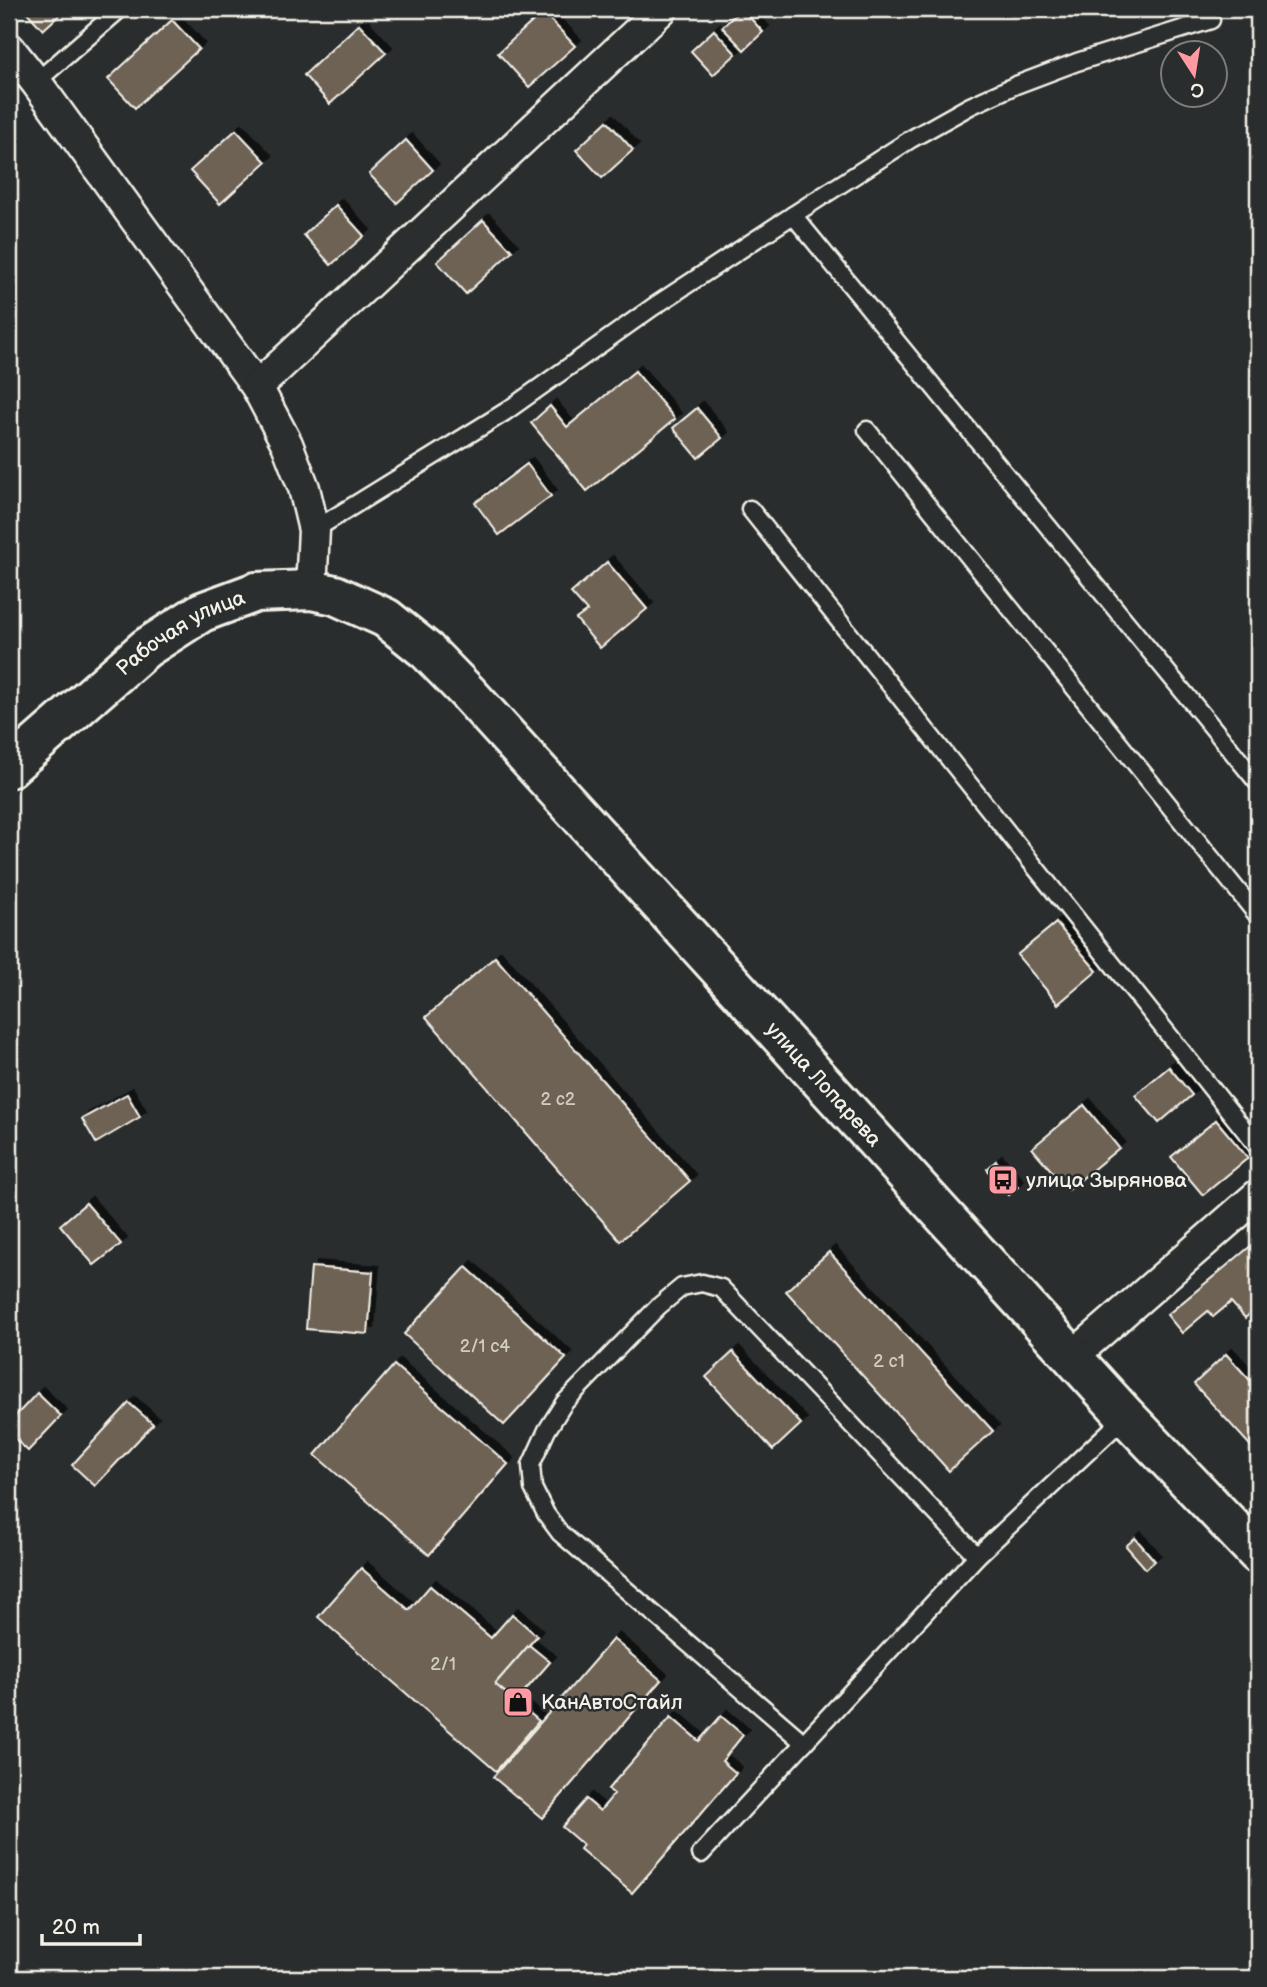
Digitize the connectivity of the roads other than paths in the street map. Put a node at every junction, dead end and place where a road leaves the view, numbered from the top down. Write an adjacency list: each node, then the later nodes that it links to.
1 (120, 9): 5 (lane)
2 (662, 9): 7 (street)
3 (1211, 20): 6 (lane)
4 (9, 48): 5 (street)
5 (36, 82): 7 (street)
6 (793, 215): 10 (lane); 14 (lane)
7 (257, 387): 10 (street)
8 (867, 430): 15 (lane)
9 (750, 509): 16 (lane)
10 (314, 530): 11 (street)
11 (311, 590): 12 (main road, Рабочая улица); 13 (main road, Рабочая улица)
12 (386, 618): 18 (main road, улица Лопарева)
13 (9, 768)
14 (1258, 783)
15 (1258, 916)
16 (1258, 1147)
17 (1258, 1195): 18 (street)
18 (1072, 1357): 19 (main road, улица Лопарева)
19 (1126, 1416): 20 (main road, улица Лопарева); 21 (lane)
20 (1258, 1553)
21 (977, 1556): 22 (lane); 22 (lane)
22 (804, 1743): 23 (lane)
23 (701, 1854)

